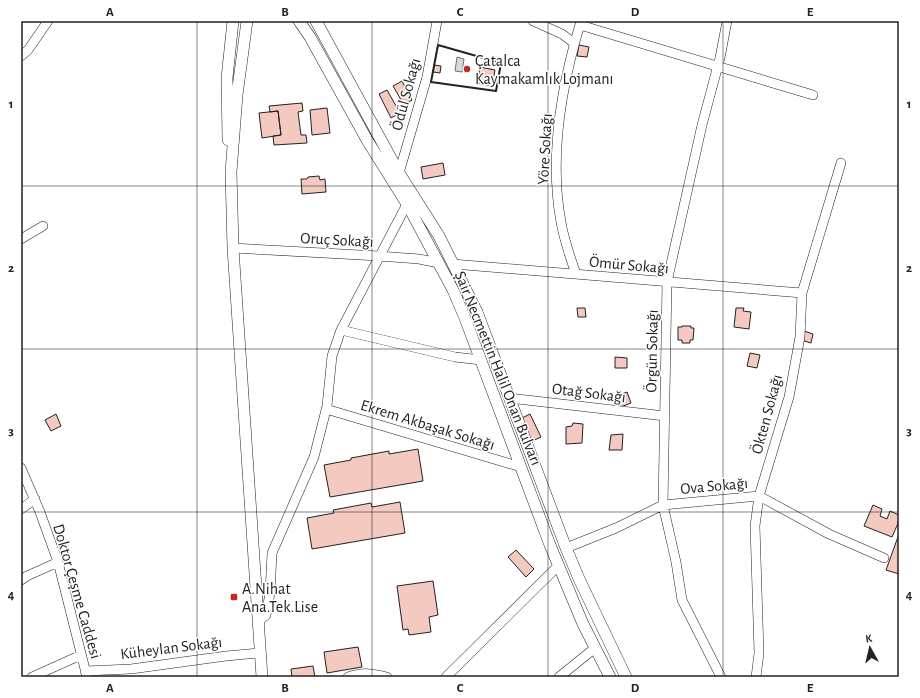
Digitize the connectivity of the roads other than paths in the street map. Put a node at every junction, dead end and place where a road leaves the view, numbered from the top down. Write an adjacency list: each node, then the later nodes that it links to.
1 (48, 21): 11 (street)
2 (233, 21): 15 (main road)
3 (247, 21): 15 (main road)
4 (299, 21): 17 (main road, Şair Necmettin Halil Onan Bulvarı)
5 (316, 21): 16 (main road, Şair Necmettin Halil Onan Bulvarı)
6 (437, 21): 16 (street, Ödül Sokağı)
7 (533, 21): 10 (street)
8 (727, 21): 12 (street, Örgün Sokağı)
9 (581, 23): 10 (street, Yöre Sokağı); 12 (street)
10 (574, 43): 24 (street, Yöre Sokağı)
11 (21, 56)
12 (718, 67): 13 (street); 25 (street, Örgün Sokağı)
13 (813, 95)
14 (841, 163): 26 (street, Ökten Sokağı)
15 (231, 172): 20 (main road)
16 (399, 173): 23 (main road, Şair Necmettin Halil Onan Bulvarı)
17 (407, 204): 21 (street); 22 (main road, Şair Necmettin Halil Onan Bulvarı)
18 (43, 226): 19 (street)
19 (21, 239)
20 (233, 248): 21 (street, Oruç Sokağı); 43 (main road)
21 (379, 256): 22 (street, Oruç Sokağı); 27 (street)
22 (439, 262): 28 (main road, Şair Necmettin Halil Onan Bulvarı)
23 (453, 264): 24 (street, Ömür Sokağı); 29 (main road, Şair Necmettin Halil Onan Bulvarı)
24 (576, 274): 25 (street, Ömür Sokağı)
25 (666, 282): 26 (street, Ömür Sokağı); 31 (street, Örgün Sokağı)
26 (802, 293): 34 (street, Ökten Sokağı)
27 (341, 330): 28 (street); 30 (street)
28 (480, 360): 32 (main road, Şair Necmettin Halil Onan Bulvarı)
29 (509, 398): 31 (street, Otağ Sokağı); 38 (main road, Şair Necmettin Halil Onan Bulvarı)
30 (326, 409): 32 (street, Ekrem Akbaşak Sokağı); 43 (street)
31 (665, 416): 36 (street, Örgün Sokağı)
32 (521, 467): 41 (main road, Şair Necmettin Halil Onan Bulvarı)
33 (21, 468): 35 (street, Doktor Çeşme Caddesi)
34 (759, 496): 36 (street, Ova Sokağı); 39 (street, Ova Sokağı); 57 (street, Ökten Sokağı)
35 (35, 499): 37 (street); 40 (street, Doktor Çeşme Caddesi)
36 (663, 505): 38 (street, Ova Sokağı); 56 (street, Örgün Sokağı)
37 (21, 509)
38 (566, 548): 55 (main road, Şair Necmettin Halil Onan Bulvarı)
39 (884, 558)
40 (58, 562): 42 (street); 46 (street, Doktor Çeşme Caddesi)
41 (558, 566): 44 (main road, Şair Necmettin Halil Onan Bulvarı); 52 (street)
42 (21, 580)
43 (258, 622): 45 (main road)
44 (595, 648): 53 (street); 54 (main road, Şair Necmettin Halil Onan Bulvarı)
45 (260, 653): 47 (street, Küheylan Sokağı); 49 (main road)
46 (81, 655): 47 (street, Doktor Çeşme Caddesi); 48 (street)
47 (86, 674)
48 (32, 677)
49 (262, 677)
50 (348, 677): 51 (street)
51 (386, 677)
52 (446, 677)
53 (559, 677)
54 (610, 677)
55 (626, 677)
56 (721, 677)
57 (756, 677)

